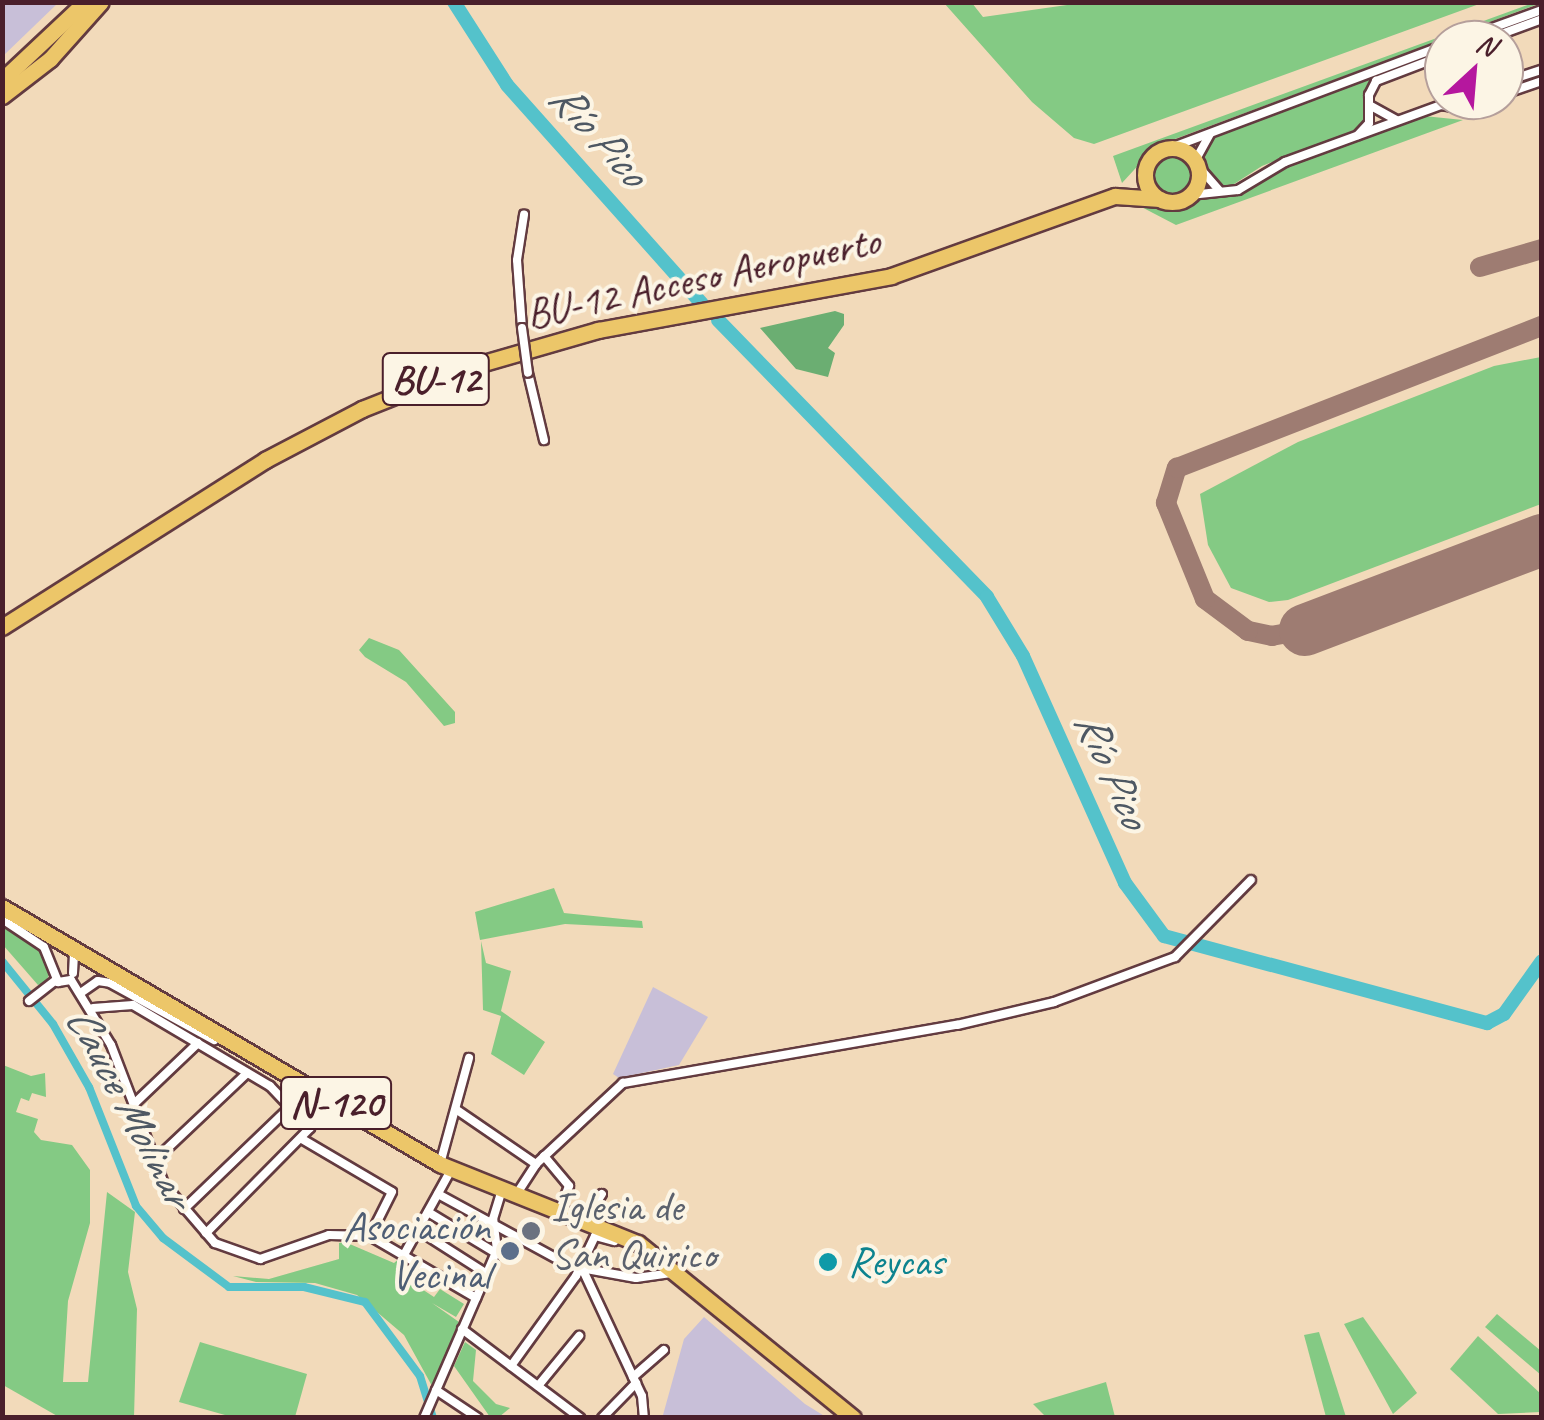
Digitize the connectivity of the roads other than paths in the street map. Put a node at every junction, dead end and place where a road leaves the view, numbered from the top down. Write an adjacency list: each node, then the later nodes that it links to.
1 (86, 2): 7 (highway)
2 (101, 2): 8 (highway)
3 (1542, 10): 4 (street)
4 (1514, 20)
5 (1424, 53): 12 (street)
6 (1424, 63): 9 (street)
7 (2, 80)
8 (2, 96)
9 (1371, 106): 11 (street); 13 (street)
10 (1424, 111): 11 (street)
11 (1400, 120): 13 (street)
12 (1218, 128): 14 (street); 16 (street)
13 (1358, 136): 17 (street)
14 (1174, 147): 15 (highway, BU-12); 16 (highway)
15 (1147, 163): 19 (highway, BU-12 Acceso Aeropuerto / BU-12); 20 (highway)
16 (1197, 164): 17 (street); 18 (highway)
17 (1223, 191): 18 (street)
18 (1190, 195): 20 (highway, BU-12)
19 (1115, 196): 20 (highway, BU-12 Acceso Aeropuerto / BU-12); 23 (highway, BU-12 Acceso Aeropuerto / BU-12)
20 (1160, 199)
21 (524, 215): 22 (street, bridge)
22 (544, 440)
23 (2, 626)
24 (1252, 880): 42 (street)
25 (2, 907): 27 (highway, N-120)
26 (2, 917): 28 (highway, N-120); 29 (street)
27 (35, 926): 28 (street); 33 (highway, N-120)
28 (73, 971): 29 (street); 29 (street); 30 (street); 33 (highway, N-120)
29 (55, 976): 31 (street)
30 (82, 992): 32 (street); 37 (street)
31 (29, 1001)
32 (97, 1012): 34 (street); 38 (street)
33 (230, 1042): 37 (highway, N-120)
34 (198, 1043): 36 (street); 38 (street)
35 (469, 1058): 40 (street)
36 (247, 1073): 39 (street); 43 (street)
37 (286, 1074): 45 (highway, N-120)
38 (135, 1103): 43 (street)
39 (290, 1107): 41 (street); 49 (street)
40 (457, 1110): 44 (street); 45 (street)
41 (302, 1140): 55 (street); 56 (street)
42 (544, 1156): 44 (street); 50 (street)
43 (154, 1162): 49 (street)
44 (536, 1164): 46 (street)
45 (446, 1167): 46 (highway, N-120); 47 (street)
46 (509, 1192): 50 (highway, N-120); 53 (street)
47 (438, 1194): 51 (street); 53 (street)
48 (602, 1194): 52 (street)
49 (184, 1210): 55 (street)
50 (560, 1210): 52 (highway, N-120)
51 (428, 1212): 54 (street); 58 (street)
52 (585, 1220): 61 (highway, N-120)
53 (495, 1229): 58 (street); 60 (street)
54 (418, 1230): 59 (street); 62 (street)
55 (206, 1233): 56 (street)
56 (370, 1236): 59 (street)
57 (614, 1242): 60 (street)
58 (496, 1253): 62 (street)
59 (405, 1254): 63 (street)
60 (582, 1268): 61 (street); 67 (street); 68 (street)
61 (677, 1272): 76 (highway, N-120)
62 (487, 1274): 63 (street)
63 (476, 1298): 64 (street)
64 (462, 1329): 67 (street); 70 (street)
65 (579, 1336): 69 (street)
66 (664, 1350): 68 (street)
67 (511, 1366): 69 (street)
68 (635, 1380): 74 (street); 75 (street)
69 (538, 1386): 73 (street)
70 (434, 1395): 71 (street); 72 (street)
71 (425, 1416)
72 (478, 1418)
73 (580, 1418)
74 (602, 1418)
75 (644, 1418)
76 (854, 1418)

